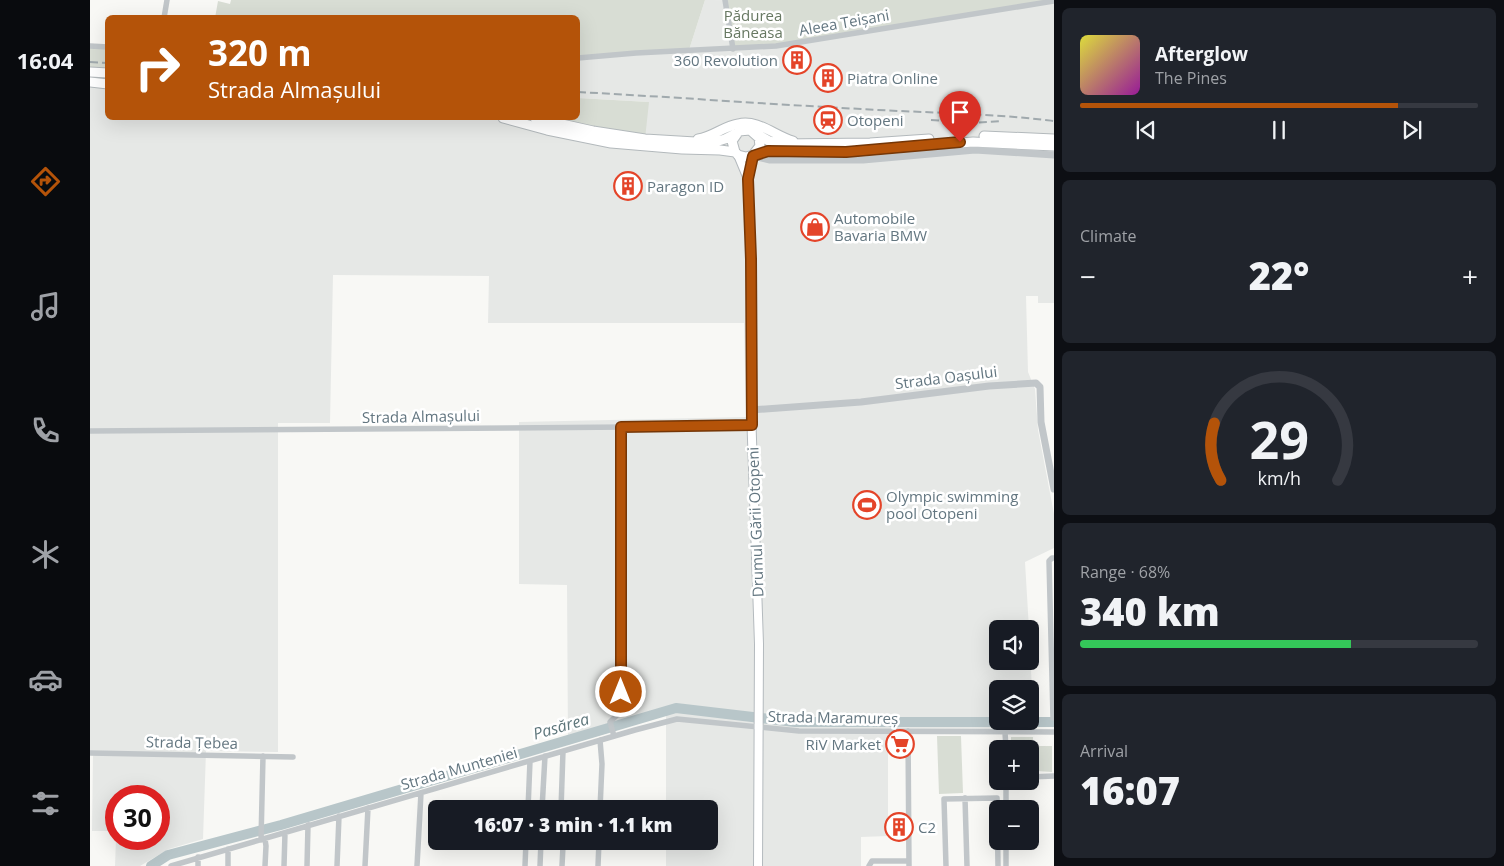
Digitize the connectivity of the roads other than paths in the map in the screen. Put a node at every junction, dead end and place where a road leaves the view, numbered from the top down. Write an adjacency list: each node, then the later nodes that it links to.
1 (168, 0): 4 (street)
2 (725, 0): 7 (street)
3 (1054, 0): 7 (street, Aleea Teișani)
4 (165, 15)
5 (90, 46): 6 (street)
6 (105, 47)
7 (733, 49): 8 (street, Aleea Teișani)
8 (580, 58)
9 (90, 72): 10 (main road)
10 (105, 73)
11 (90, 82): 12 (main road)
12 (105, 84)
13 (510, 120): 22 (main road)
14 (545, 120): 17 (main road)
15 (736, 134): 16 (main road); 17 (main road); 22 (main road)
16 (757, 134): 19 (main road); 24 (main road)
17 (668, 140): 19 (main road)
18 (1054, 140): 20 (main road)
19 (811, 144): 20 (main road)
20 (889, 145): 21 (main road); 24 (main road)
21 (1054, 146)
22 (737, 154): 24 (main road); 25 (main road, Drumul Gării Otopeni)
23 (1054, 155): 24 (street)
24 (753, 156): 25 (main road, Drumul Gării Otopeni)
25 (748, 179): 26 (main road, Drumul Gării Otopeni)
26 (751, 410): 27 (main road, Drumul Gării Otopeni); 30 (street, Strada Oașului)
27 (752, 425): 28 (street, Strada Almașului); 33 (main road, Drumul Gării Otopeni)
28 (621, 427): 29 (street, Strada Almașului); 37 (street)
29 (90, 431)
30 (1054, 489)
31 (1054, 558): 32 (street)
32 (1053, 718)
33 (757, 727): 34 (street, Strada Maramureș); 37 (street, Strada Munteniei); 80 (main road, Drumul Gării Otopeni)
34 (908, 731): 35 (street, Strada Maramureș); 66 (street, Strada Maramureș)
35 (1006, 732): 36 (street, Strada Maramureș); 39 (street)
36 (1054, 732)
37 (613, 735): 38 (street, Strada Munteniei)
38 (600, 740): 40 (street, Strada Munteniei); 53 (street)
39 (1006, 740)
40 (564, 751): 43 (street, Strada Munteniei); 52 (street)
41 (90, 752): 42 (street, Strada Țebea)
42 (263, 756): 44 (street, Strada Țebea); 58 (street)
43 (544, 756): 45 (street, Strada Munteniei); 51 (street)
44 (293, 757)
45 (530, 761): 48 (street, Strada Munteniei); 50 (street)
46 (1054, 776): 47 (street)
47 (1039, 777)
48 (420, 793): 54 (street, Strada Munteniei); 75 (street)
49 (965, 798): 82 (street); 83 (street); 84 (street)
50 (528, 800)
51 (542, 800)
52 (561, 800)
53 (600, 800)
54 (368, 808): 55 (street, Strada Munteniei); 74 (street)
55 (339, 816): 56 (street, Strada Munteniei); 73 (street)
56 (308, 825): 57 (street, Strada Munteniei); 72 (street)
57 (285, 832): 58 (street, Strada Munteniei); 71 (street)
58 (262, 835): 59 (street, Strada Munteniei); 70 (street)
59 (228, 849): 65 (street, Strada Munteniei); 69 (street)
60 (526, 850): 76 (street)
61 (541, 850): 77 (street)
62 (559, 850): 78 (street)
63 (599, 850): 79 (street)
64 (1006, 850): 85 (street)
65 (198, 857): 67 (street, Strada Munteniei); 68 (street)
66 (909, 863): 81 (street)
67 (171, 866)
68 (198, 866)
69 (228, 866)
70 (265, 866)
71 (284, 866)
72 (306, 866)
73 (337, 866)
74 (365, 866)
75 (417, 866)
76 (525, 866)
77 (540, 866)
78 (560, 866)
79 (598, 866)
80 (758, 866)
81 (869, 866)
82 (946, 866)
83 (967, 866)
84 (998, 866)
85 (1006, 866)

